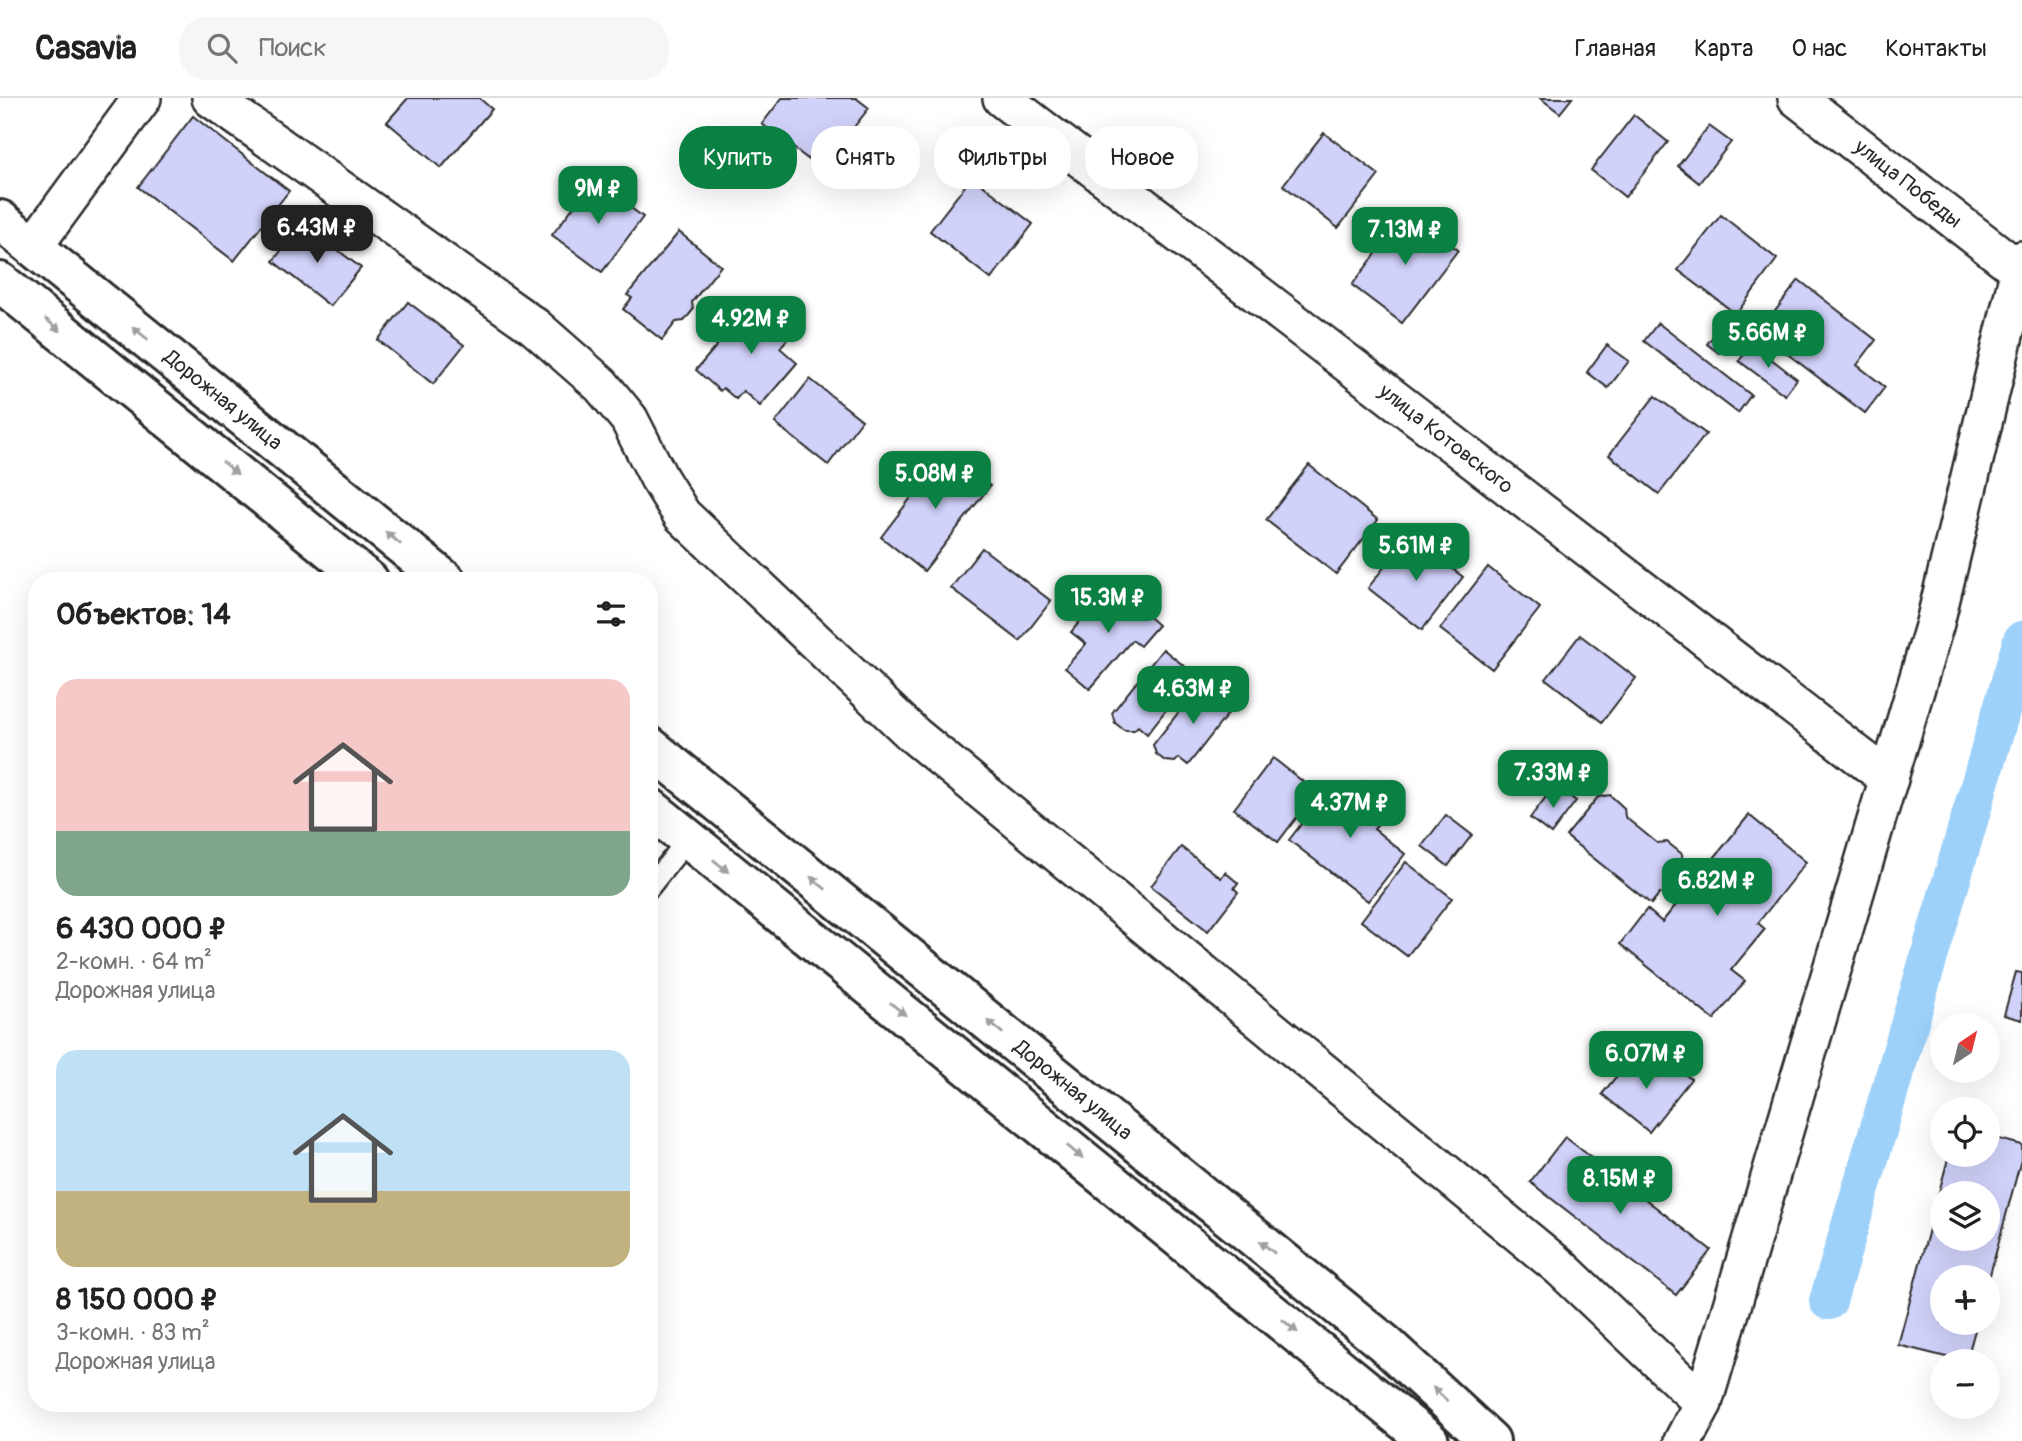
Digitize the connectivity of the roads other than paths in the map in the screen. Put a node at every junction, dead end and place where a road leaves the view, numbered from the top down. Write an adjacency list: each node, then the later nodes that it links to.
1 (211, 98): 16 (street)
2 (1002, 98): 12 (street, улица Котовского)
3 (1797, 98): 7 (street, улица Победы)
4 (128, 103): 6 (street)
5 (0, 220): 6 (main road, Дорожная улица)
6 (33, 247): 10 (main road, Дорожная улица, one-way to 6)
7 (2021, 265): 12 (street)
8 (0, 282): 9 (main road, one-way to 9)
9 (358, 572)
10 (435, 572)
11 (658, 753): 18 (main road, Дорожная улица, one-way to 11)
12 (1889, 779): 16 (street)
13 (658, 814): 14 (main road)
14 (688, 839): 15 (lane); 17 (main road, one-way to 17)
15 (658, 877)
16 (1703, 1403): 19 (street)
17 (1429, 1441)
18 (1490, 1441)
19 (1683, 1441)

